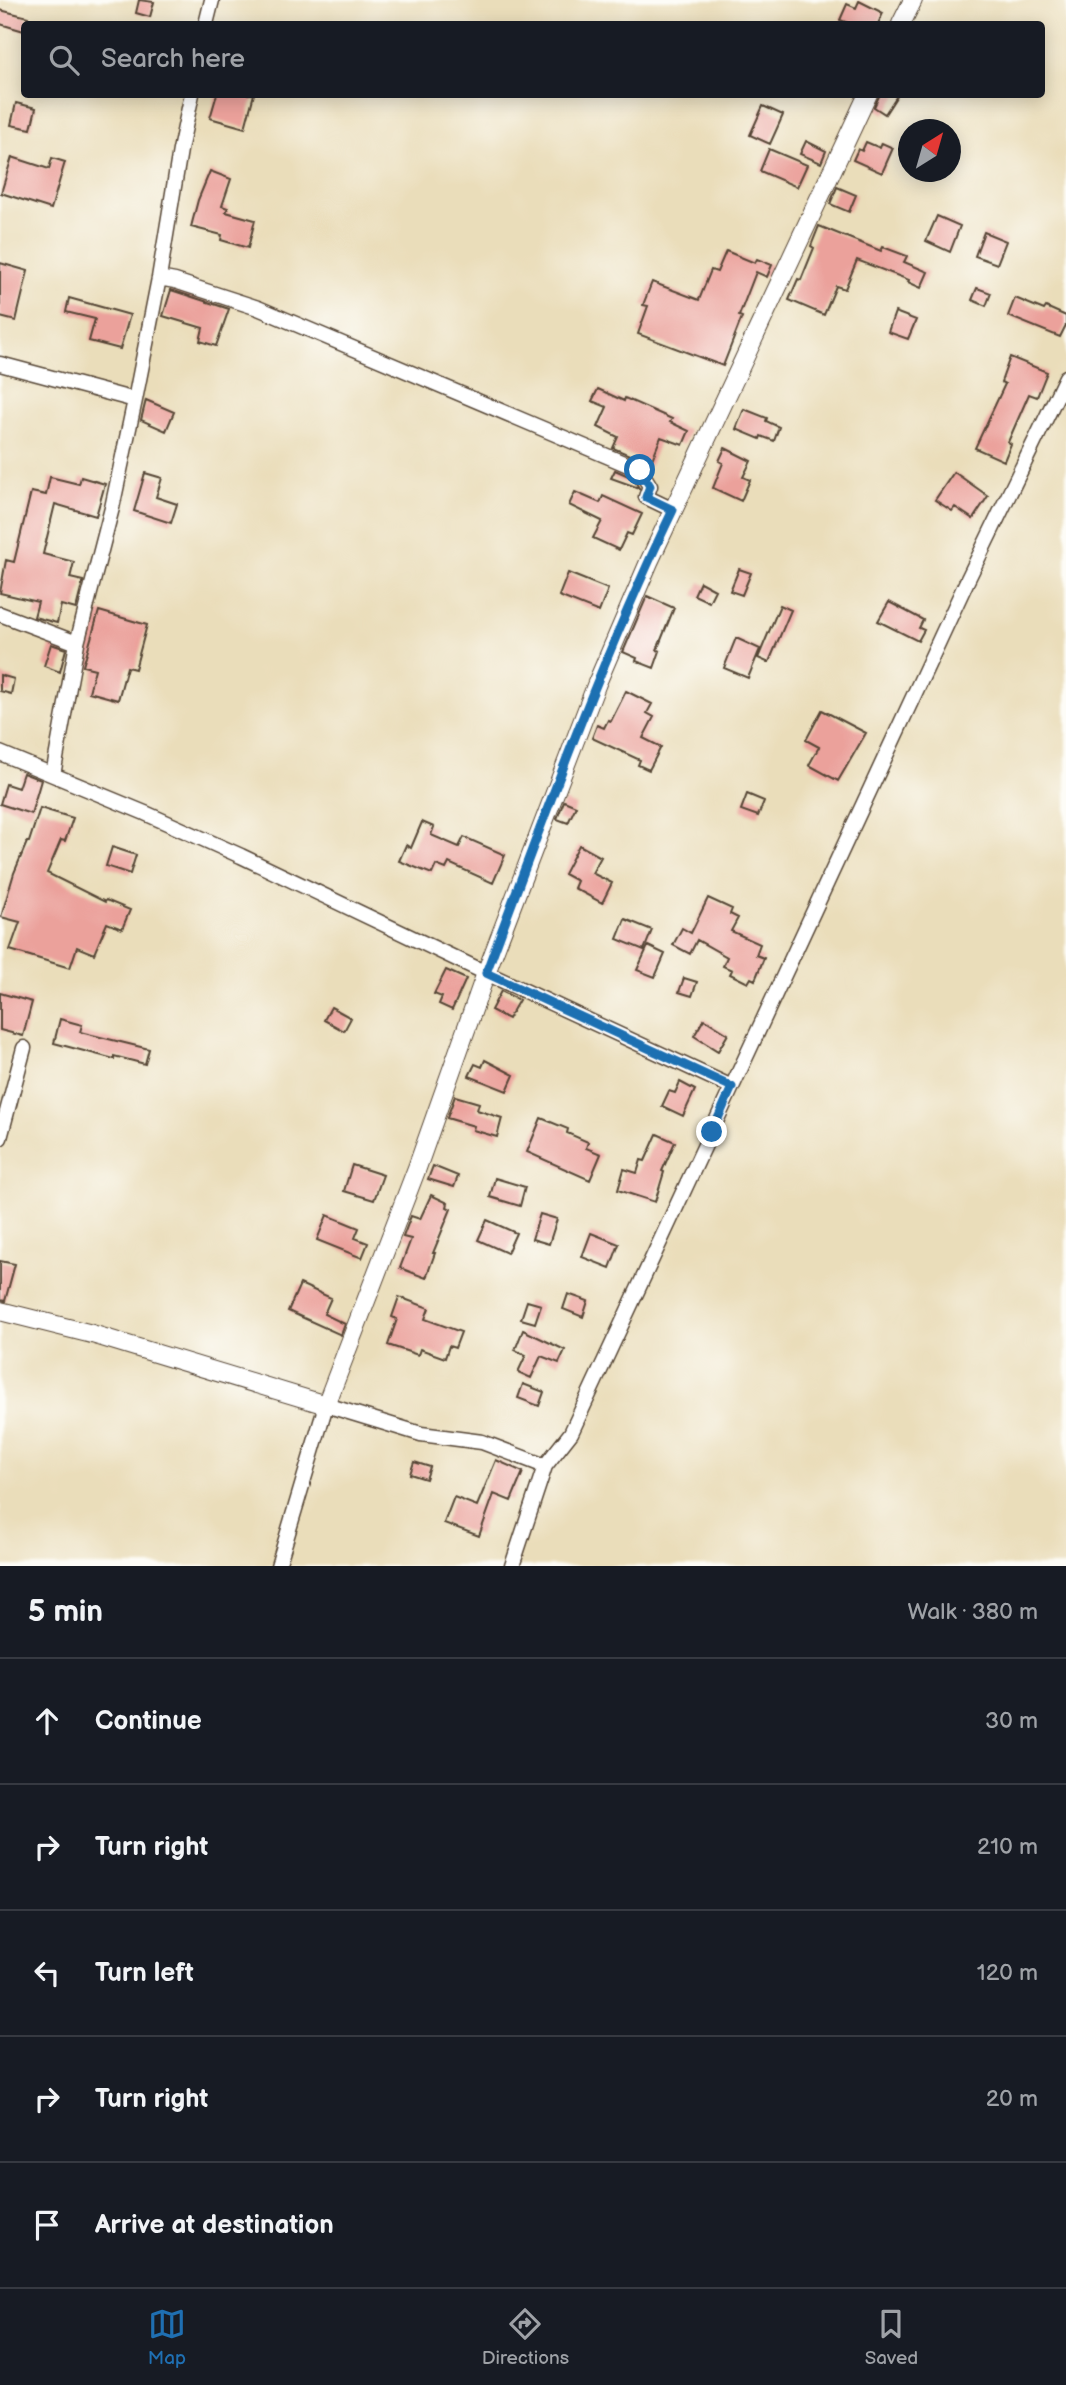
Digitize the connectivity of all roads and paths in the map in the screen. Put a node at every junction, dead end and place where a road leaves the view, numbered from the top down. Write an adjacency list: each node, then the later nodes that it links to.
1 (212, 0): 3 (street)
2 (913, 0): 4 (street)
3 (207, 21)
4 (902, 21)
5 (191, 98): 7 (street)
6 (865, 98): 11 (street)
7 (159, 278): 10 (street); 11 (street)
8 (0, 364): 10 (street)
9 (1066, 377): 18 (street)
10 (135, 400): 13 (street)
11 (673, 510): 16 (street)
12 (0, 614): 13 (street)
13 (77, 643): 15 (street)
14 (0, 753): 15 (street)
15 (53, 775): 16 (street)
16 (486, 973): 18 (street); 21 (street)
17 (24, 1048): 19 (street)
18 (732, 1087): 22 (street)
19 (0, 1138)
20 (0, 1311): 21 (street)
21 (326, 1405): 22 (street); 23 (street)
22 (545, 1466): 24 (street)
23 (278, 1566)
24 (512, 1566)

